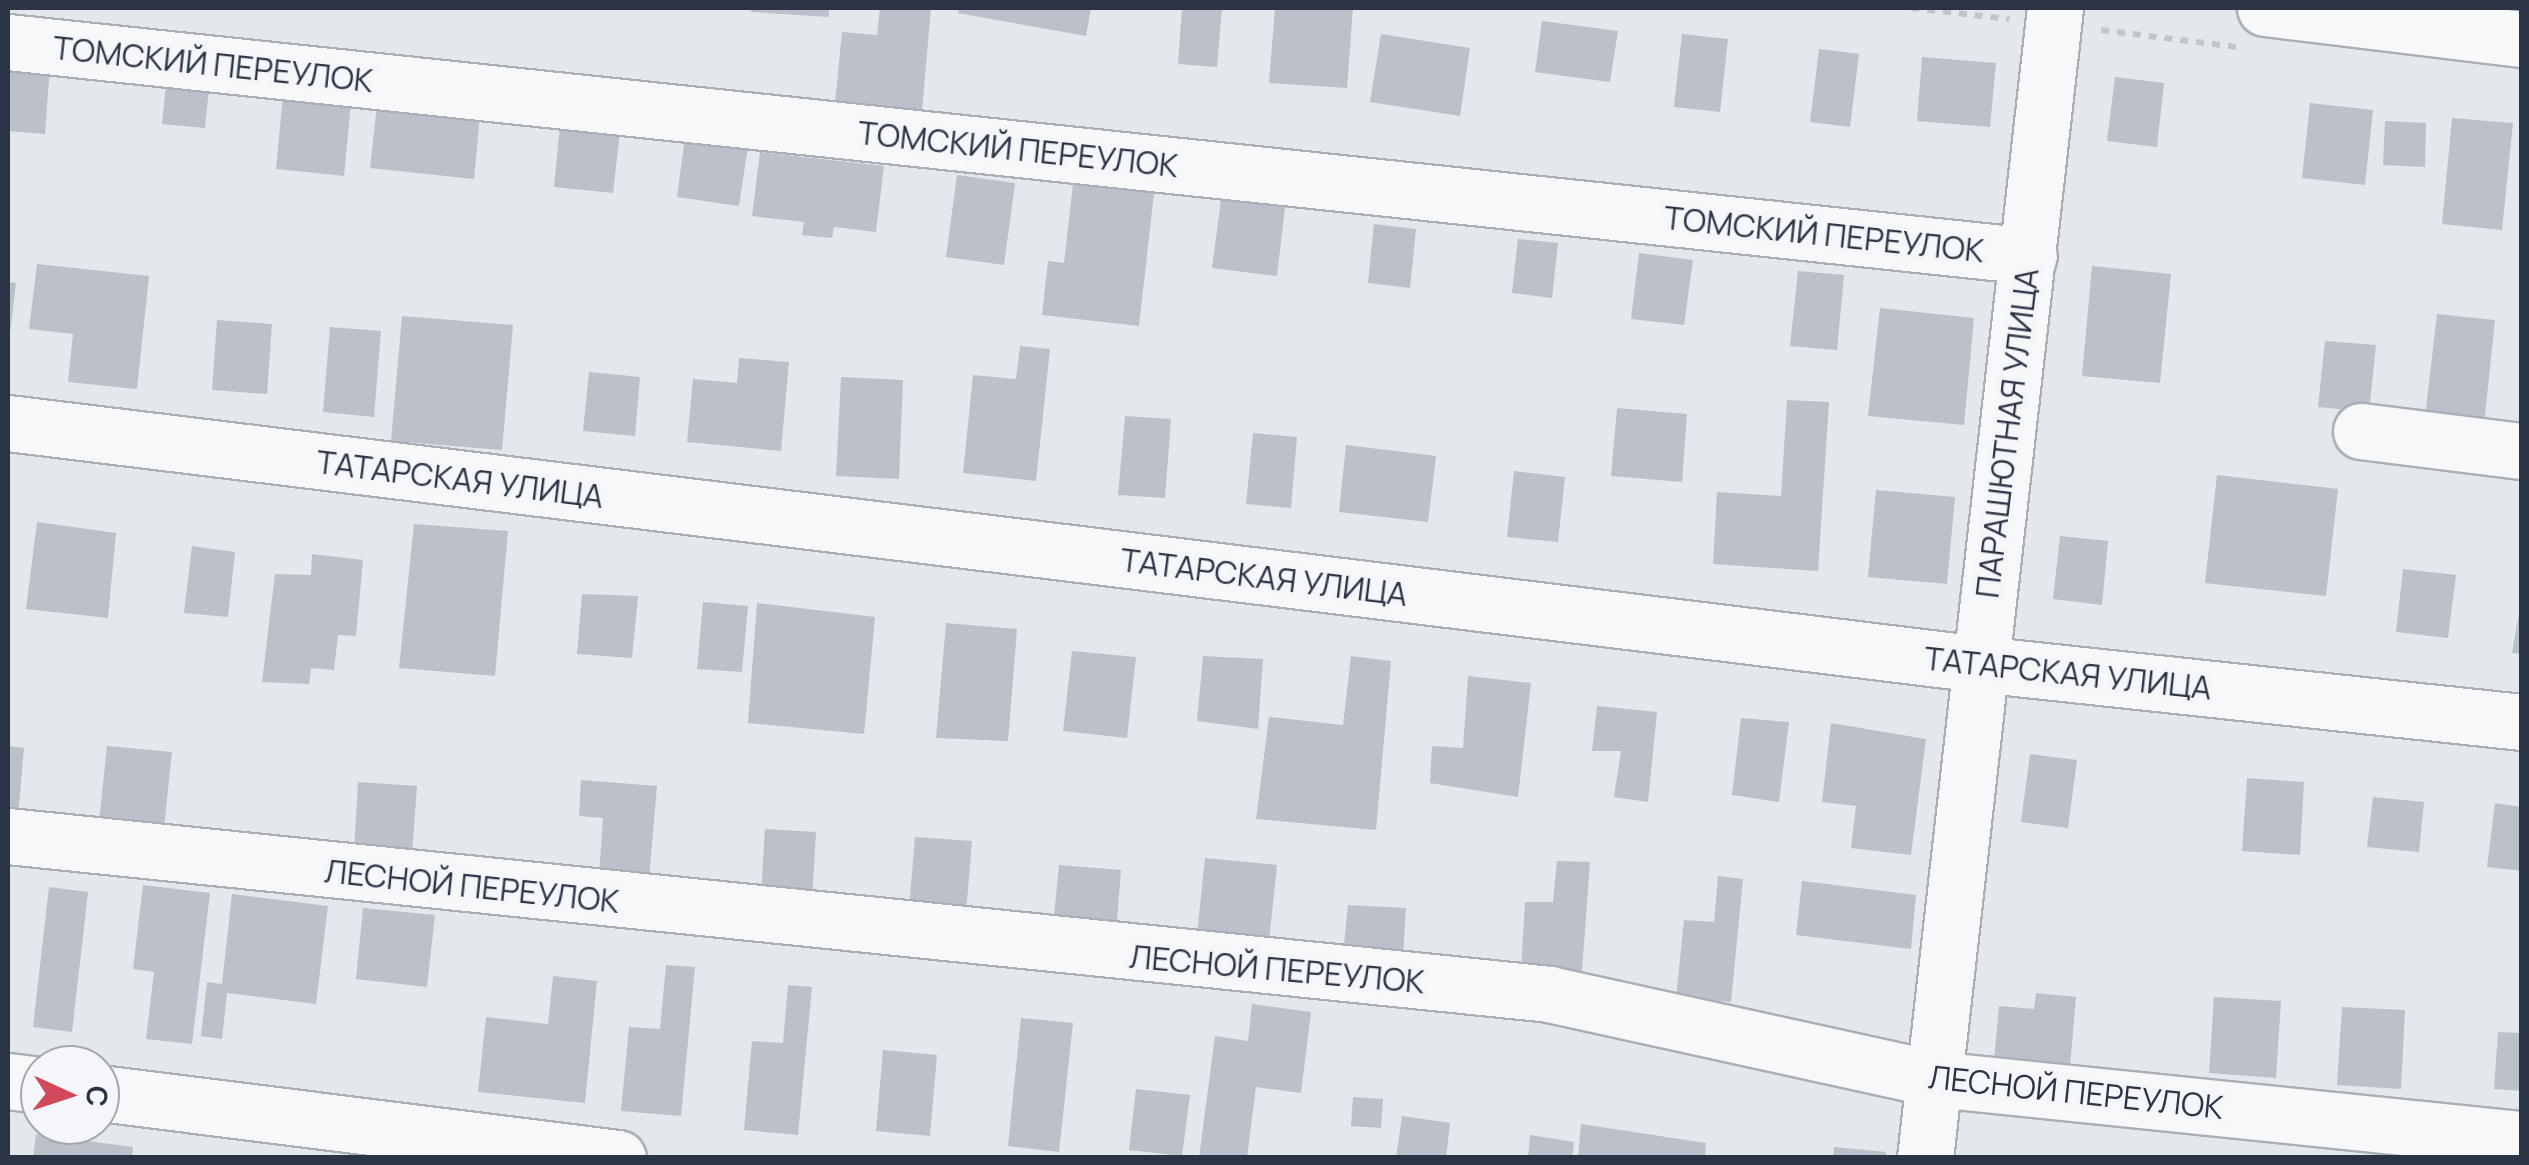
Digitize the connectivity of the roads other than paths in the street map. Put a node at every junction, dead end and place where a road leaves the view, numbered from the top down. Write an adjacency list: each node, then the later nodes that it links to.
1 (2054, 16): 5 (street, ПАРАШЮТНАЯ УЛИЦА)
2 (2257, 28): 3 (street)
3 (2522, 38)
4 (8, 42): 5 (street, ТОМСКИЙ ПЕРЕУЛОК)
5 (2029, 256): 9 (street, ПАРАШЮТНАЯ УЛИЦА)
6 (8, 424): 9 (street, ТАТАРСКАЯ УЛИЦА)
7 (2361, 431): 8 (street)
8 (2522, 451)
9 (1979, 664): 10 (street, ТАТАРСКАЯ УЛИЦА); 12 (street, ПАРАШЮТНАЯ УЛИЦА)
10 (2522, 722)
11 (8, 836): 12 (street, ЛЕСНОЙ ПЕРЕУЛОК)
12 (1935, 1080): 15 (street, ПАРАШЮТНАЯ УЛИЦА); 16 (street, ЛЕСНОЙ ПЕРЕУЛОК)
13 (120, 1095): 14 (street)
14 (618, 1158)
15 (1925, 1158)
16 (2520, 1158)

